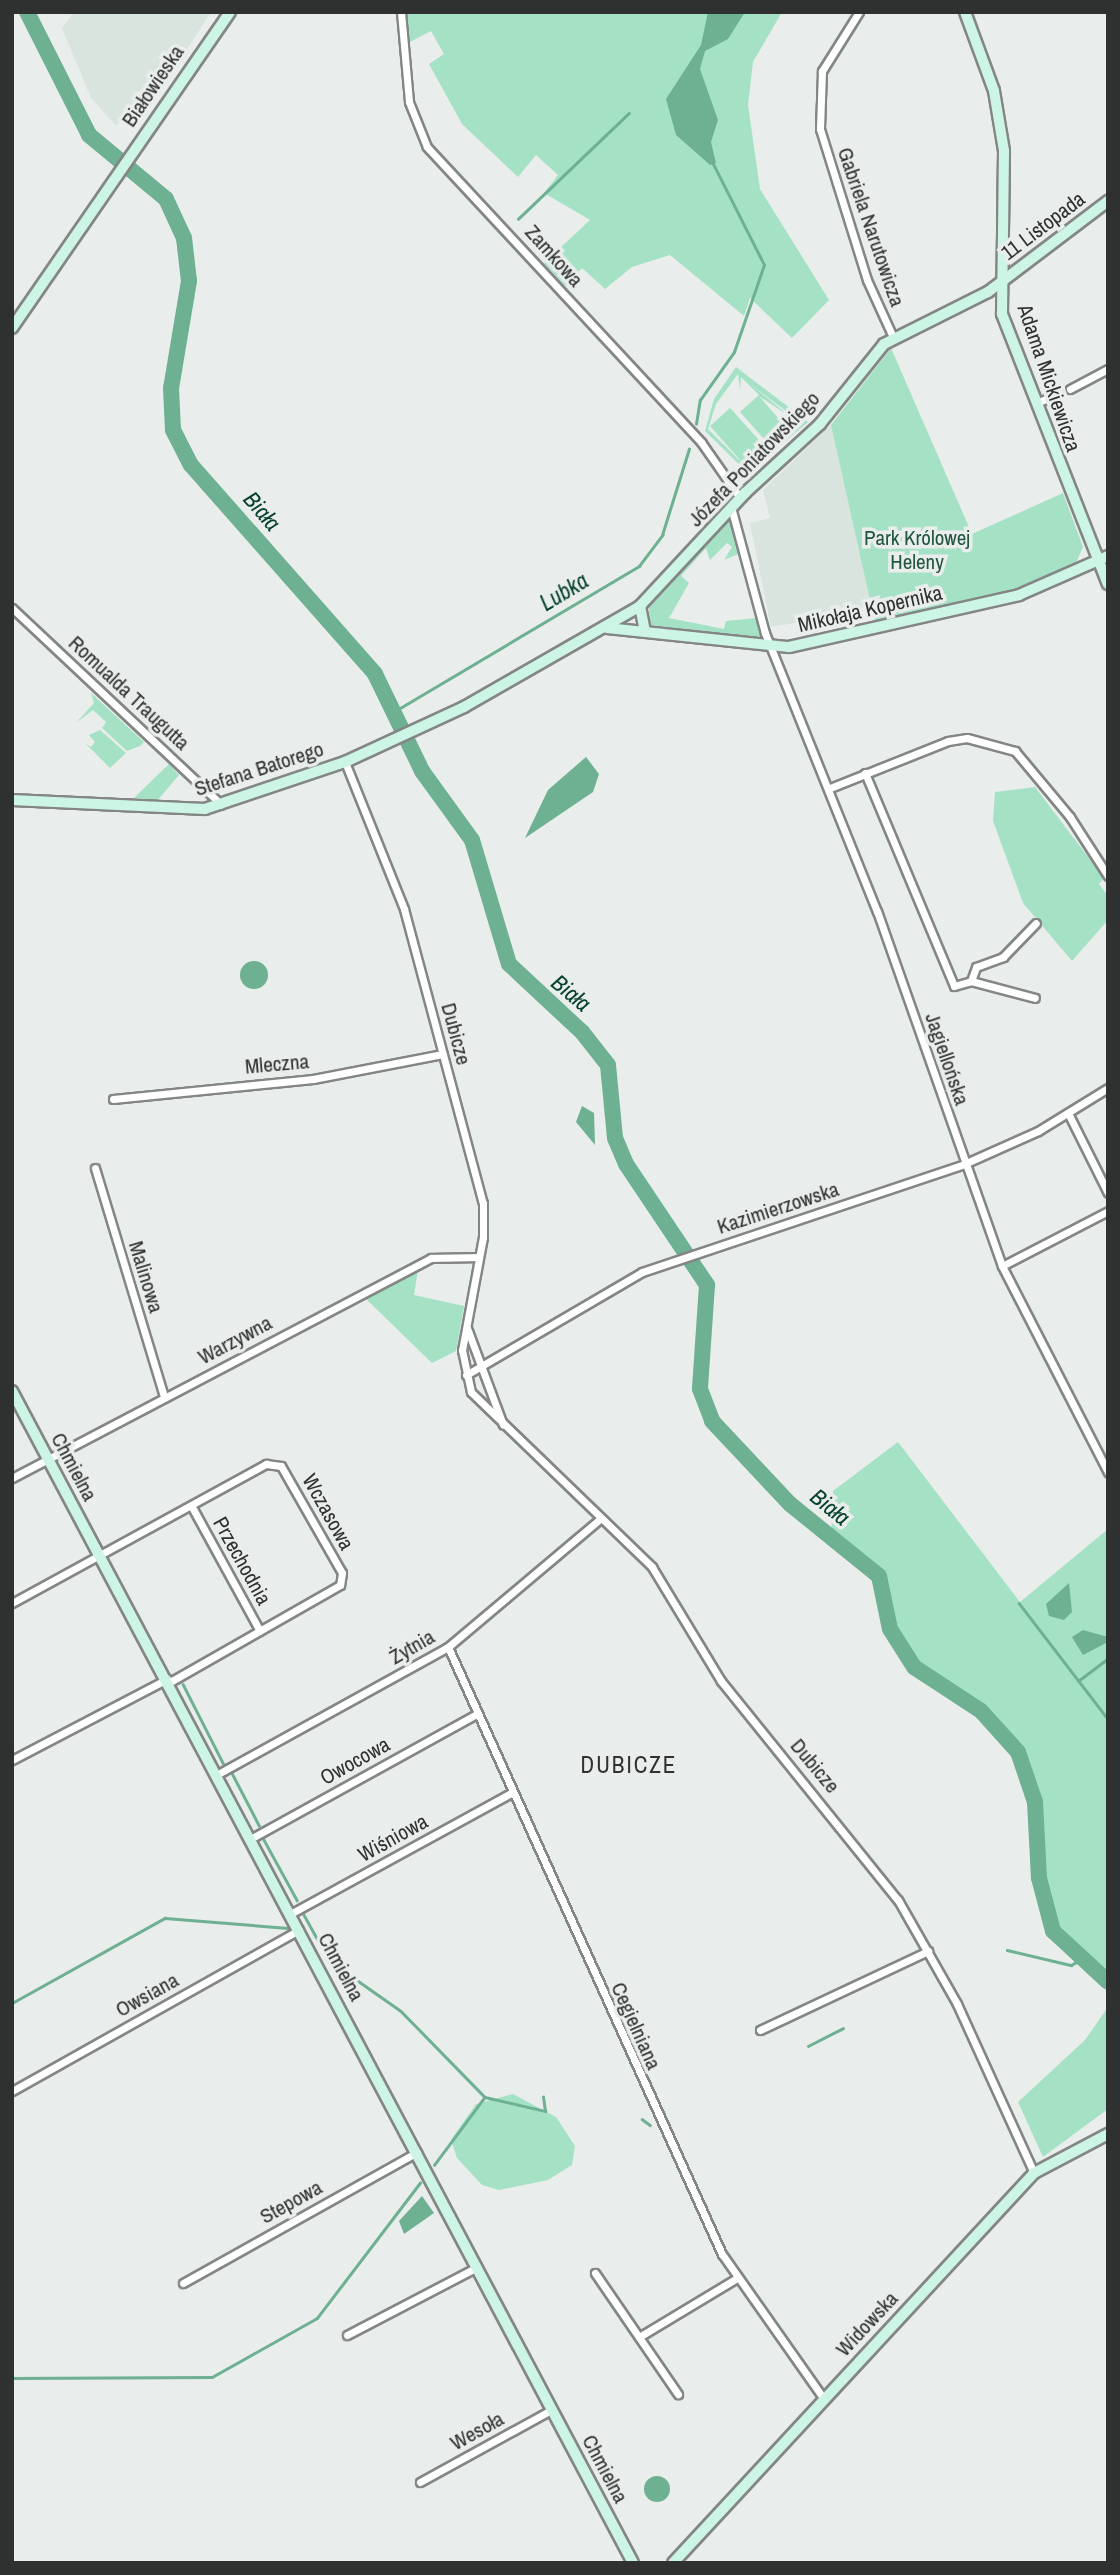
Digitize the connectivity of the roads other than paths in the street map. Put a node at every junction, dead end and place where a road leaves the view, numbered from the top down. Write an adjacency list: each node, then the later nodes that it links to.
1 (230, 12): 7 (street, Białowieska)
2 (401, 12): 13 (street, Zamkowa)
3 (859, 12): 8 (street, Gabriela Narutowicza)
4 (965, 12): 6 (street, Adama Mickiewicza)
5 (1108, 201): 6 (street, 11 Listopada)
6 (1003, 281): 8 (street, Józefa Poniatowskiego); 12 (street, Adama Mickiewicza)
7 (12, 328)
8 (893, 337): 13 (street, Józefa Poniatowskiego)
9 (1108, 369): 10 (street)
10 (1070, 389)
11 (1053, 396): 12 (street)
12 (1035, 403): 15 (street, Adama Mickiewicza)
13 (736, 502): 17 (street, Józefa Poniatowskiego); 21 (street, Zamkowa)
14 (1108, 556): 15 (street, Mikołaja Kopernika)
15 (1095, 562): 16 (street, Adama Mickiewicza); 21 (street, Mikołaja Kopernika)
16 (1108, 584)
17 (640, 606): 19 (street, Józefa Poniatowskiego); 20 (street)
18 (12, 608): 26 (street, Romualda Traugutta)
19 (607, 628): 20 (street, Mikołaja Kopernika); 22 (street, Stefana Batorego)
20 (645, 632): 21 (street, Mikołaja Kopernika)
21 (773, 648): 24 (street, Jagiellońska)
22 (345, 762): 26 (street, Stefana Batorego); 31 (street, Dubicze)
23 (866, 773): 24 (street); 27 (street); 29 (street)
24 (830, 788): 35 (street, Jagiellońska)
25 (12, 800): 26 (street, Stefana Batorego)
26 (221, 804)
27 (1108, 876)
28 (1036, 923): 29 (street)
29 (971, 981): 30 (street)
30 (1035, 998)
31 (443, 1054): 33 (street, Mleczna); 39 (street, Dubicze)
32 (1108, 1088): 34 (street, Kazimierzowska)
33 (113, 1099)
34 (1068, 1112): 35 (street, Kazimierzowska); 37 (street)
35 (964, 1164): 40 (street, Jagiellońska); 42 (street, Kazimierzowska)
36 (95, 1168): 45 (street, Malinowa)
37 (1108, 1193)
38 (1108, 1211): 40 (street)
39 (479, 1257): 41 (street, Dubicze); 45 (street, Warzywna)
40 (1002, 1266): 48 (street, Jagiellońska)
41 (466, 1325): 42 (street, Dubicze); 43 (street, Dubicze)
42 (482, 1370): 43 (street, Kazimierzowska); 46 (street, Dubicze)
43 (466, 1375): 46 (street, Dubicze)
44 (12, 1391): 47 (street, Chmielna)
45 (164, 1396): 47 (street, Warzywna)
46 (504, 1429): 51 (street, Dubicze)
47 (48, 1459): 49 (street, Warzywna); 52 (street, Chmielna)
48 (1108, 1472)
49 (12, 1478)
50 (192, 1507): 52 (street, Wczasowa); 54 (street, Przechodnia); 54 (street, Wczasowa)
51 (601, 1518): 55 (street, Żytnia); 64 (street, Dubicze)
52 (100, 1556): 53 (street, Wczasowa); 56 (street, Chmielna)
53 (12, 1603)
54 (260, 1631): 56 (street, Wczasowa)
55 (448, 1647): 57 (street, Cegielniana); 59 (street, Żytnia)
56 (169, 1680): 58 (street, Wczasowa); 59 (street, Chmielna)
57 (475, 1715): 60 (street, Cegielniana); 61 (street, Owocowa)
58 (12, 1760)
59 (218, 1774): 61 (street, Chmielna)
60 (511, 1793): 62 (street, Wiśniowa); 72 (street, Cegielniana)
61 (251, 1838): 62 (street, Chmielna)
62 (292, 1913): 63 (street, Chmielna)
63 (299, 1929): 66 (street, Owsiana); 68 (street, Chmielna)
64 (928, 1951): 65 (street); 69 (street, Dubicze)
65 (760, 2030)
66 (12, 2091)
67 (1108, 2134): 69 (street, Widowska)
68 (417, 2152): 70 (street, Chmielna); 73 (street, Stepowa)
69 (1034, 2173): 77 (street, Widowska)
70 (477, 2267): 74 (street); 78 (street, Chmielna)
71 (595, 2273): 75 (street)
72 (735, 2279): 75 (street); 77 (street, Cegielniana)
73 (183, 2283)
74 (347, 2335)
75 (639, 2337): 76 (street)
76 (678, 2394)
77 (824, 2399): 81 (street, Widowska)
78 (551, 2410): 79 (street, Wesoła); 80 (street, Chmielna)
79 (419, 2482)
80 (633, 2563)
81 (673, 2563)

